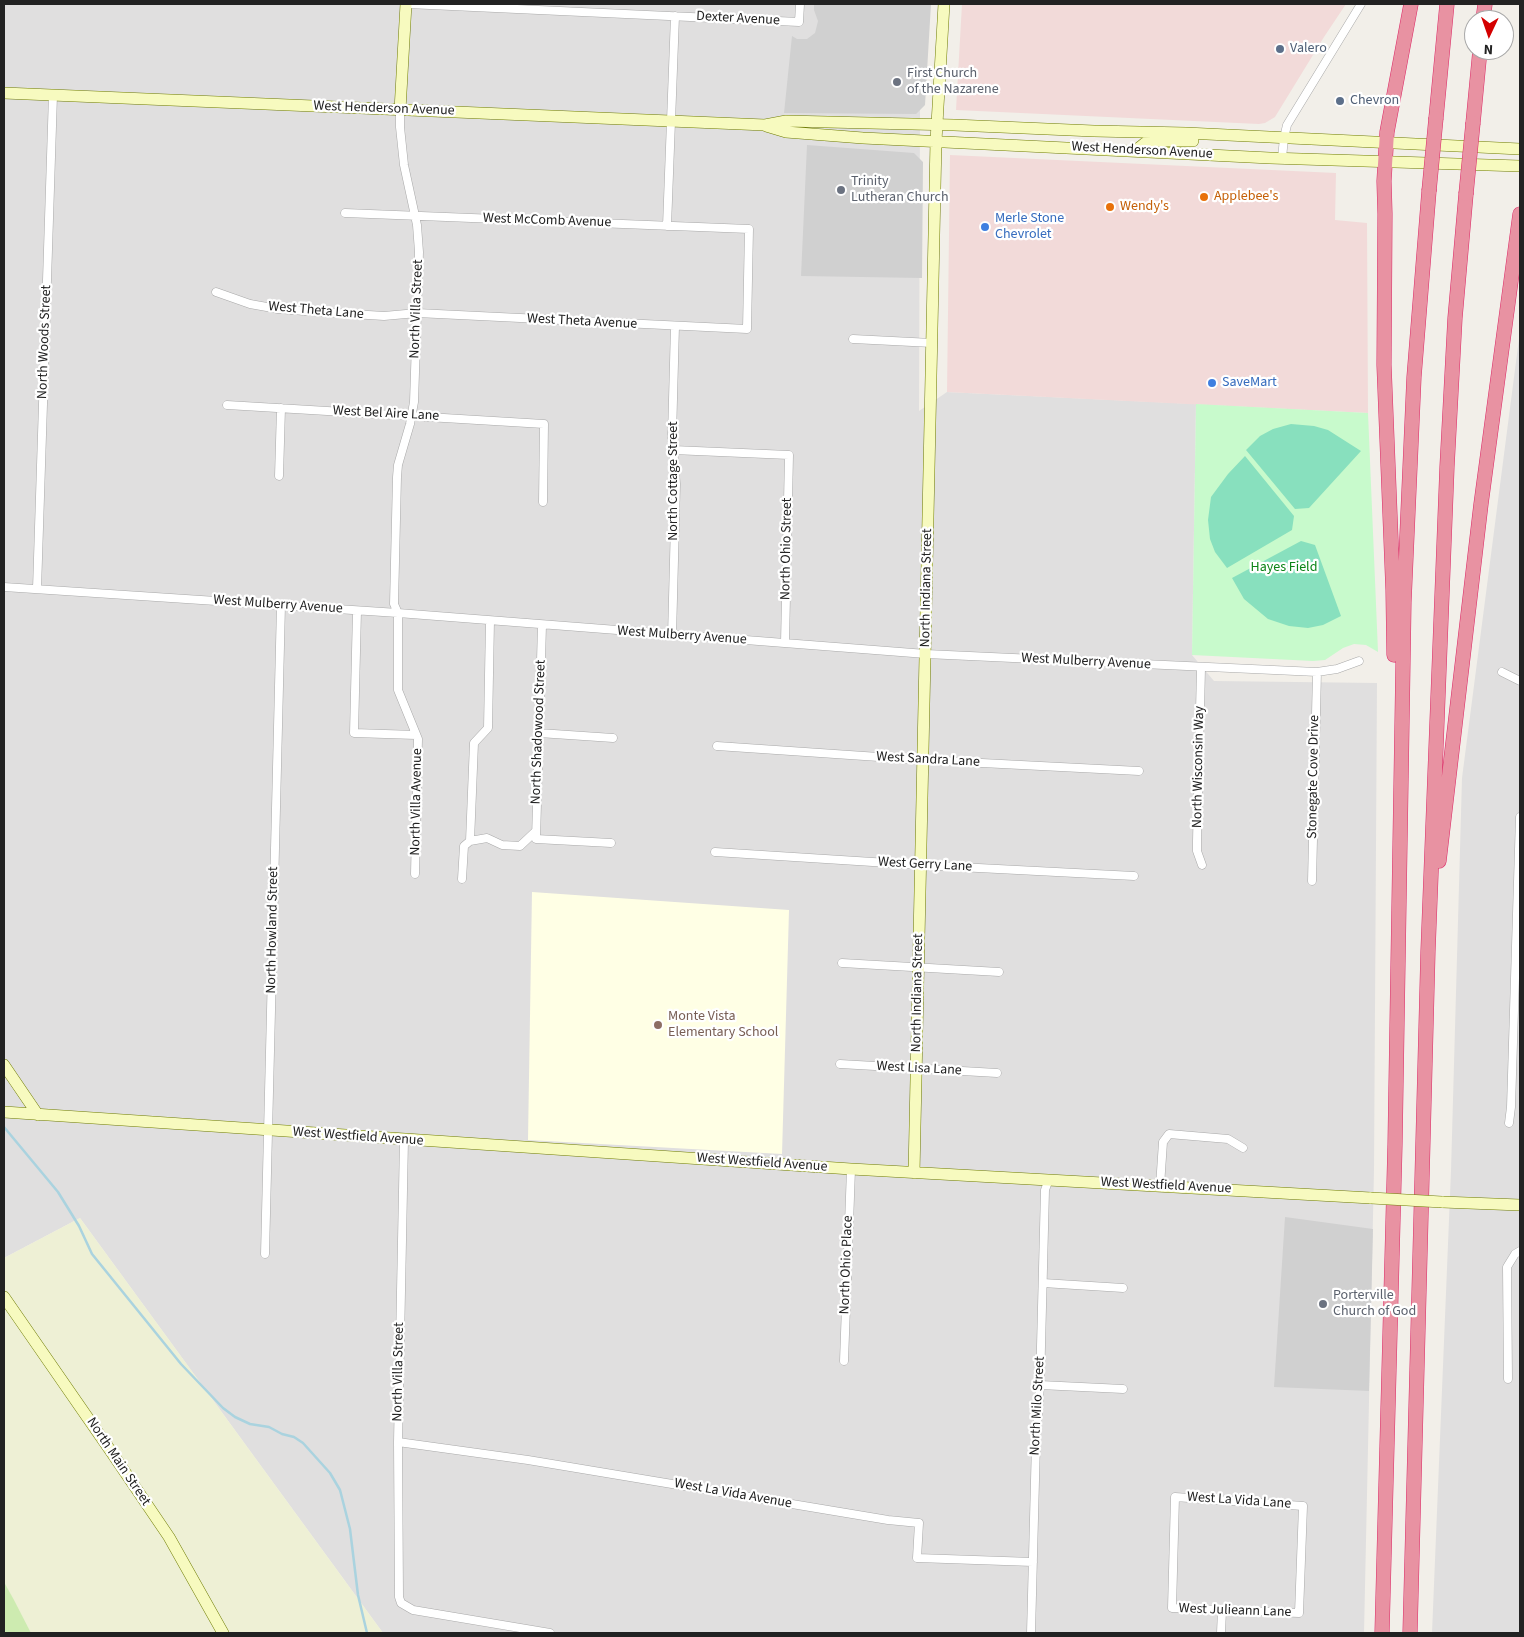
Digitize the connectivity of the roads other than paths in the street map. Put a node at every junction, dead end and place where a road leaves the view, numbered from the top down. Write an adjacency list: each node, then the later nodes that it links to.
1 (407, 4): 7 (street, Dexter Avenue); 11 (main road, North Villa Street)
2 (800, 4): 7 (street, Dexter Avenue)
3 (944, 4): 13 (main road, North Indiana Street)
4 (1361, 4): 17 (street)
5 (1411, 4): 19 (highway)
6 (1447, 4): 63 (highway, bridge)
7 (675, 16): 12 (street)
8 (1479, 60): 75 (highway, bridge)
9 (4, 93): 10 (main road, West Henderson Avenue)
10 (53, 96): 11 (main road, West Henderson Avenue); 43 (street, North Woods Street)
11 (400, 110): 12 (main road, West Henderson Avenue); 28 (street, North Villa Street)
12 (671, 121): 14 (main road, West Henderson Avenue); 29 (street)
13 (936, 124): 14 (main road, West Henderson Avenue); 15 (main road, West Henderson Avenue); 18 (main road, North Indiana Street)
14 (765, 125): 18 (main road, West Henderson Avenue)
15 (1094, 131): 16 (main road, West Henderson Avenue); 20 (main road)
16 (1246, 136): 17 (main road, West Henderson Avenue); 22 (main road)
17 (1284, 138): 19 (main road, West Henderson Avenue); 23 (street)
18 (936, 141): 20 (main road, West Henderson Avenue); 35 (main road, North Indiana Street)
19 (1386, 143): 21 (main road, West Henderson Avenue); 24 (highway)
20 (1028, 145): 22 (main road, West Henderson Avenue)
21 (1520, 149)
22 (1135, 151): 23 (main road, West Henderson Avenue)
23 (1282, 158): 24 (main road, West Henderson Avenue)
24 (1385, 161): 25 (main road, West Henderson Avenue); 63 (highway)
25 (1520, 166)
26 (345, 213): 28 (street, West McComb Avenue)
27 (1520, 214): 75 (highway)
28 (416, 216): 29 (street, West McComb Avenue); 31 (street, North Villa Street)
29 (667, 226): 33 (street, West McComb Avenue)
30 (216, 292): 31 (street, West Theta Lane)
31 (417, 314): 32 (street, West Theta Avenue); 38 (street, North Villa Street)
32 (675, 326): 33 (street, West Theta Avenue); 39 (street, North Cottage Street)
33 (747, 329)
34 (853, 339): 35 (street)
35 (932, 343): 51 (main road, North Indiana Street)
36 (227, 405): 37 (street, West Bel Aire Lane)
37 (281, 408): 38 (street, West Bel Aire Lane); 40 (street)
38 (412, 416): 41 (street, West Bel Aire Lane); 46 (street, North Villa Street)
39 (673, 450): 49 (street, North Cottage Street); 50 (street, North Ohio Street)
40 (279, 476)
41 (543, 502)
42 (4, 587): 43 (street, West Mulberry Avenue)
43 (37, 589): 44 (street, West Mulberry Avenue)
44 (280, 605): 45 (street, West Mulberry Avenue); 87 (street, North Howland Street)
45 (358, 611): 46 (street, West Mulberry Avenue); 58 (street)
46 (398, 614): 47 (street, West Mulberry Avenue); 58 (street, North Villa Avenue)
47 (490, 621): 48 (street, West Mulberry Avenue); 66 (street)
48 (542, 625): 49 (street, West Mulberry Avenue); 57 (street, North Shadowood Street)
49 (672, 636): 50 (street, West Mulberry Avenue)
50 (785, 643): 51 (street, West Mulberry Avenue)
51 (926, 654): 53 (street, West Mulberry Avenue); 61 (main road, North Indiana Street)
52 (1359, 661): 54 (street, West Mulberry Avenue)
53 (1201, 668): 54 (street, West Mulberry Avenue); 70 (street, North Wisconsin Way)
54 (1317, 672): 74 (street, Stonegate Cove Drive)
55 (1502, 672): 56 (street)
56 (1520, 681)
57 (539, 733): 59 (street); 65 (street, North Shadowood Street)
58 (416, 735): 71 (street, North Villa Avenue)
59 (613, 738)
60 (717, 746): 61 (street, West Sandra Lane)
61 (923, 760): 62 (street, West Sandra Lane); 69 (main road, North Indiana Street)
62 (1139, 771)
63 (1401, 808): 113 (highway)
64 (1520, 816): 83 (street)
65 (536, 835): 66 (street); 67 (street)
66 (470, 841): 73 (street)
67 (611, 844)
68 (715, 852): 69 (street, West Gerry Lane)
69 (920, 865): 72 (street, West Gerry Lane); 77 (main road, North Indiana Street)
70 (1202, 865)
71 (415, 874)
72 (1134, 876)
73 (462, 879)
74 (1312, 881)
75 (1428, 951): 114 (highway)
76 (842, 964): 77 (street)
77 (918, 968): 78 (street); 81 (main road, North Indiana Street)
78 (999, 972)
79 (840, 1064): 81 (street, West Lisa Lane)
80 (4, 1065): 85 (main road)
81 (916, 1069): 82 (street, West Lisa Lane); 91 (main road, North Indiana Street)
82 (997, 1073)
83 (1516, 1082): 86 (street)
84 (4, 1112): 85 (main road, West Westfield Avenue)
85 (38, 1115): 87 (main road, West Westfield Avenue)
86 (1509, 1123)
87 (268, 1131): 88 (main road, West Westfield Avenue); 96 (street, North Howland Street)
88 (404, 1140): 90 (main road, West Westfield Avenue); 104 (street, North Villa Street)
89 (1243, 1148): 93 (street)
90 (851, 1169): 91 (main road, West Westfield Avenue); 100 (street, North Ohio Place)
91 (914, 1172): 92 (main road, West Westfield Avenue)
92 (1049, 1180): 93 (main road, West Westfield Avenue); 97 (street, North Milo Street)
93 (1160, 1186): 94 (main road, West Westfield Avenue, bridge)
94 (1520, 1206)
95 (1520, 1251): 101 (street)
96 (264, 1254)
97 (1043, 1283): 98 (street); 102 (street, North Milo Street)
98 (1124, 1288)
99 (4, 1298): 109 (main road, North Main Street)
100 (844, 1361)
101 (1508, 1378)
102 (1040, 1385): 103 (street); 105 (street, North Milo Street)
103 (1124, 1389)
104 (398, 1442): 105 (street, West La Vida Avenue); 110 (street, North Villa Street)
105 (1033, 1562): 111 (street, North Milo Street)
106 (1172, 1608): 107 (street, West Julieann Lane); 108 (street, West La Vida Lane)
107 (1222, 1610): 108 (street, West Julieann Lane); 112 (street)
108 (1299, 1613)
109 (223, 1633)
110 (550, 1633)
111 (1031, 1633)
112 (1221, 1633)
113 (1382, 1633)
114 (1410, 1633)

